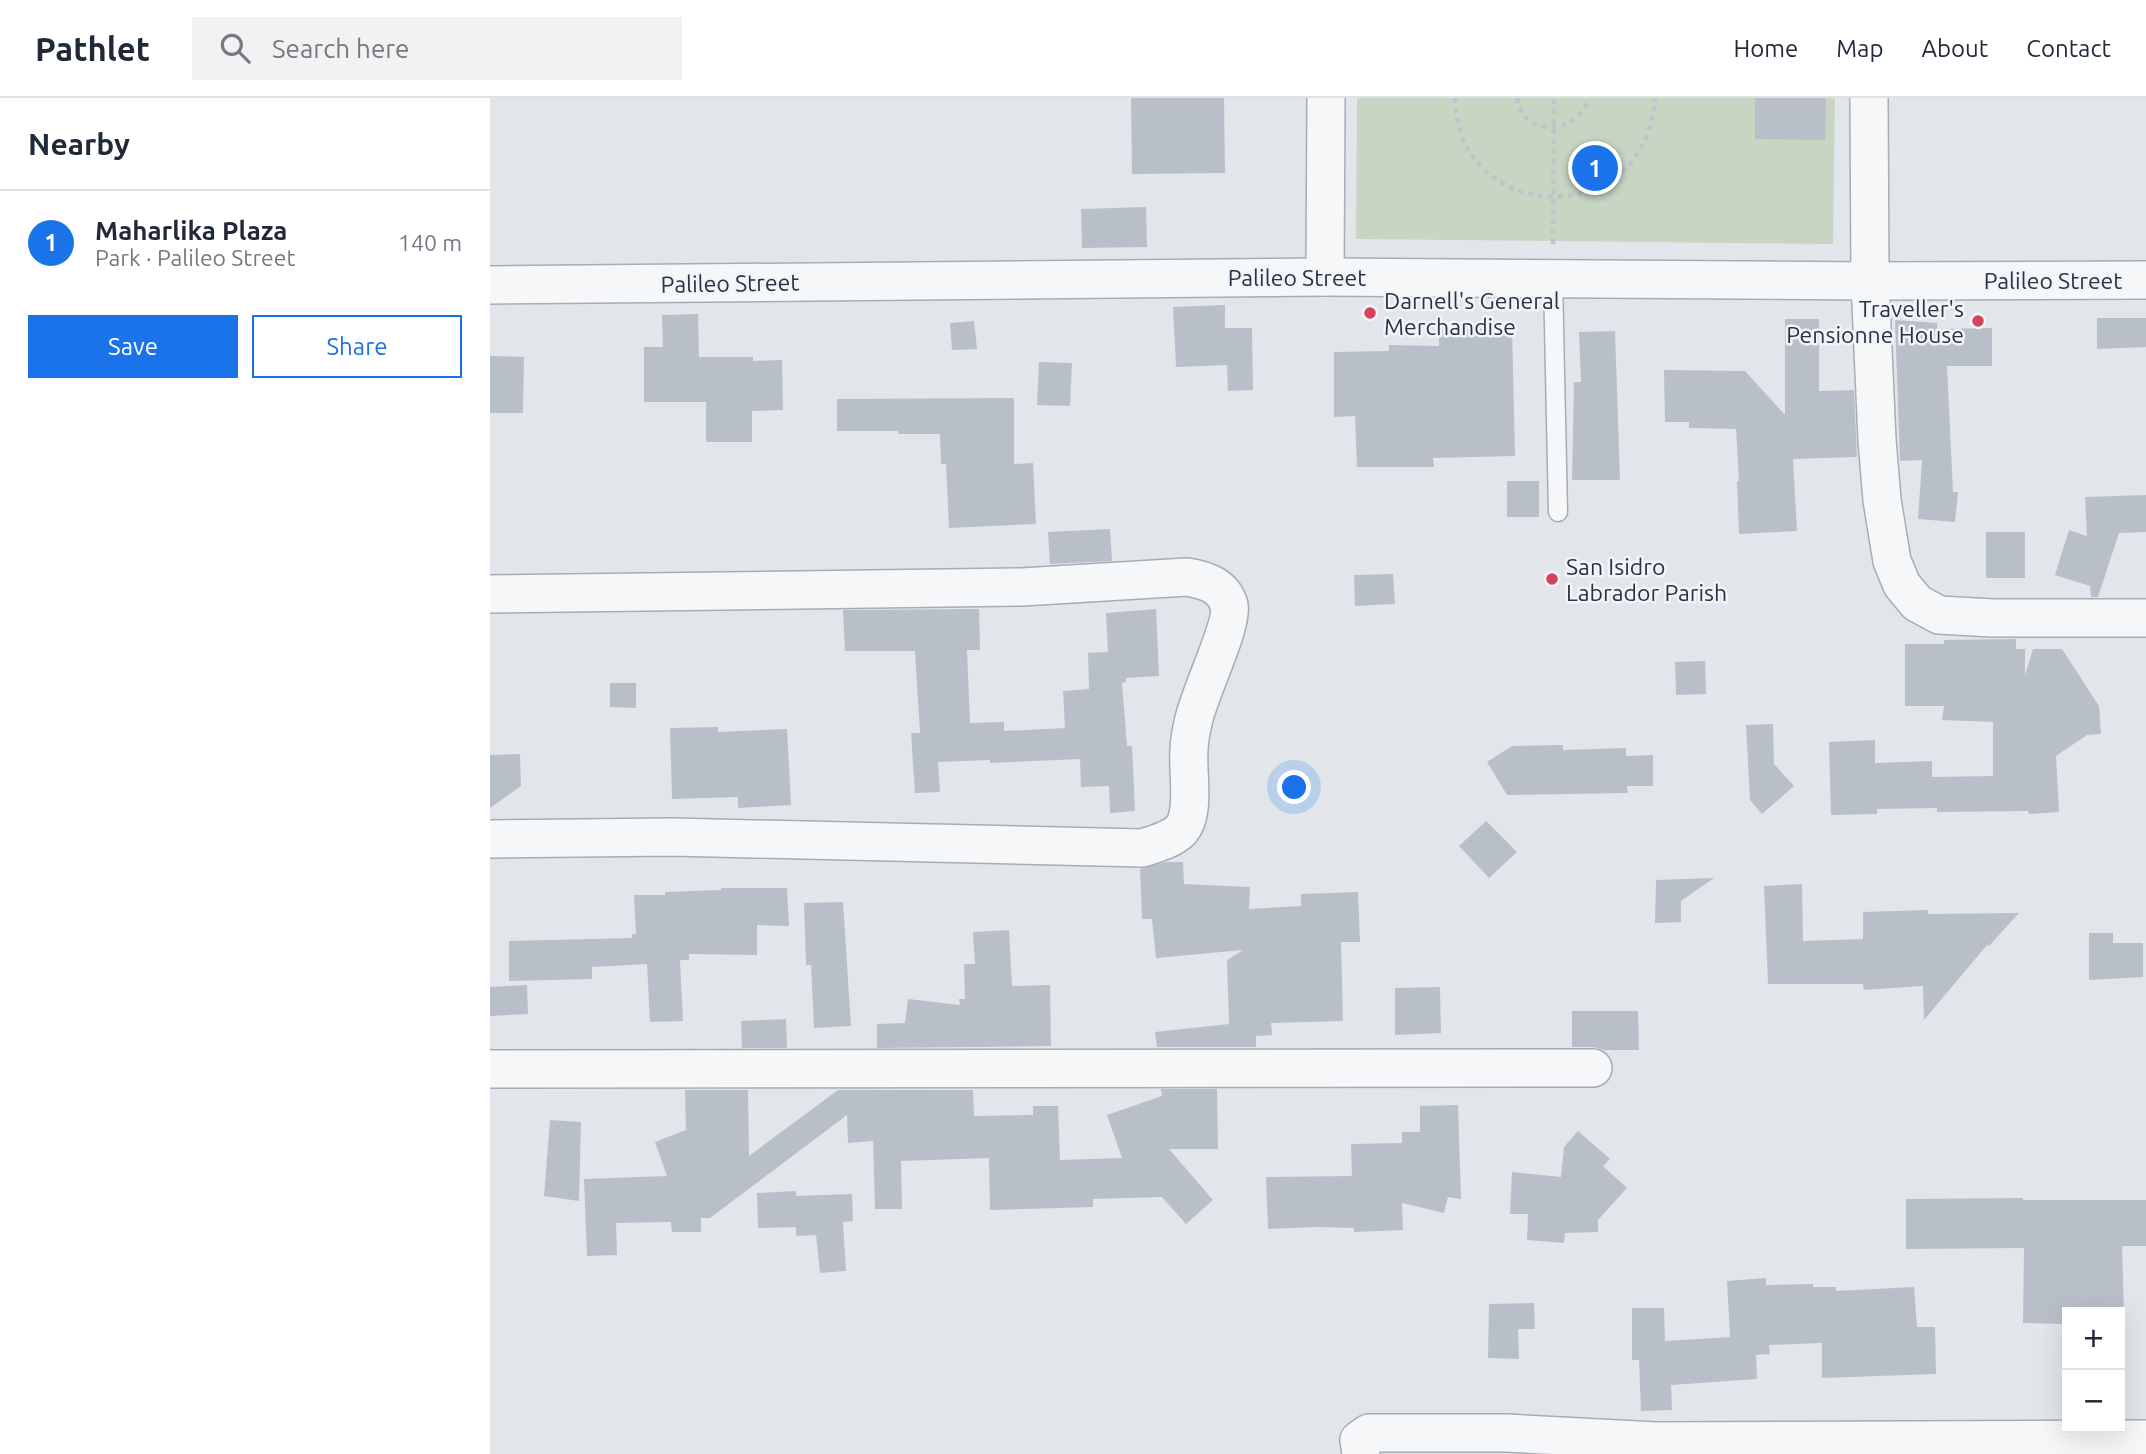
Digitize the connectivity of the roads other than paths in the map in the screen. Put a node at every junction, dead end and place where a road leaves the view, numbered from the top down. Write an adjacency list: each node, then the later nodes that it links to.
1 (1326, 98): 3 (street)
2 (1869, 98): 6 (street)
3 (1325, 276): 4 (street, Palileo Street); 7 (street, Palileo Street)
4 (1553, 279): 6 (street, Palileo Street); 8 (lane)
5 (2146, 279): 6 (street, Palileo Street)
6 (1870, 281): 10 (street)
7 (490, 285)
8 (1558, 512)
9 (490, 594): 11 (street)
10 (2146, 618)
11 (490, 839)
12 (1593, 1068): 13 (street)
13 (490, 1069)
14 (2146, 1439): 15 (street)
15 (1360, 1454)

